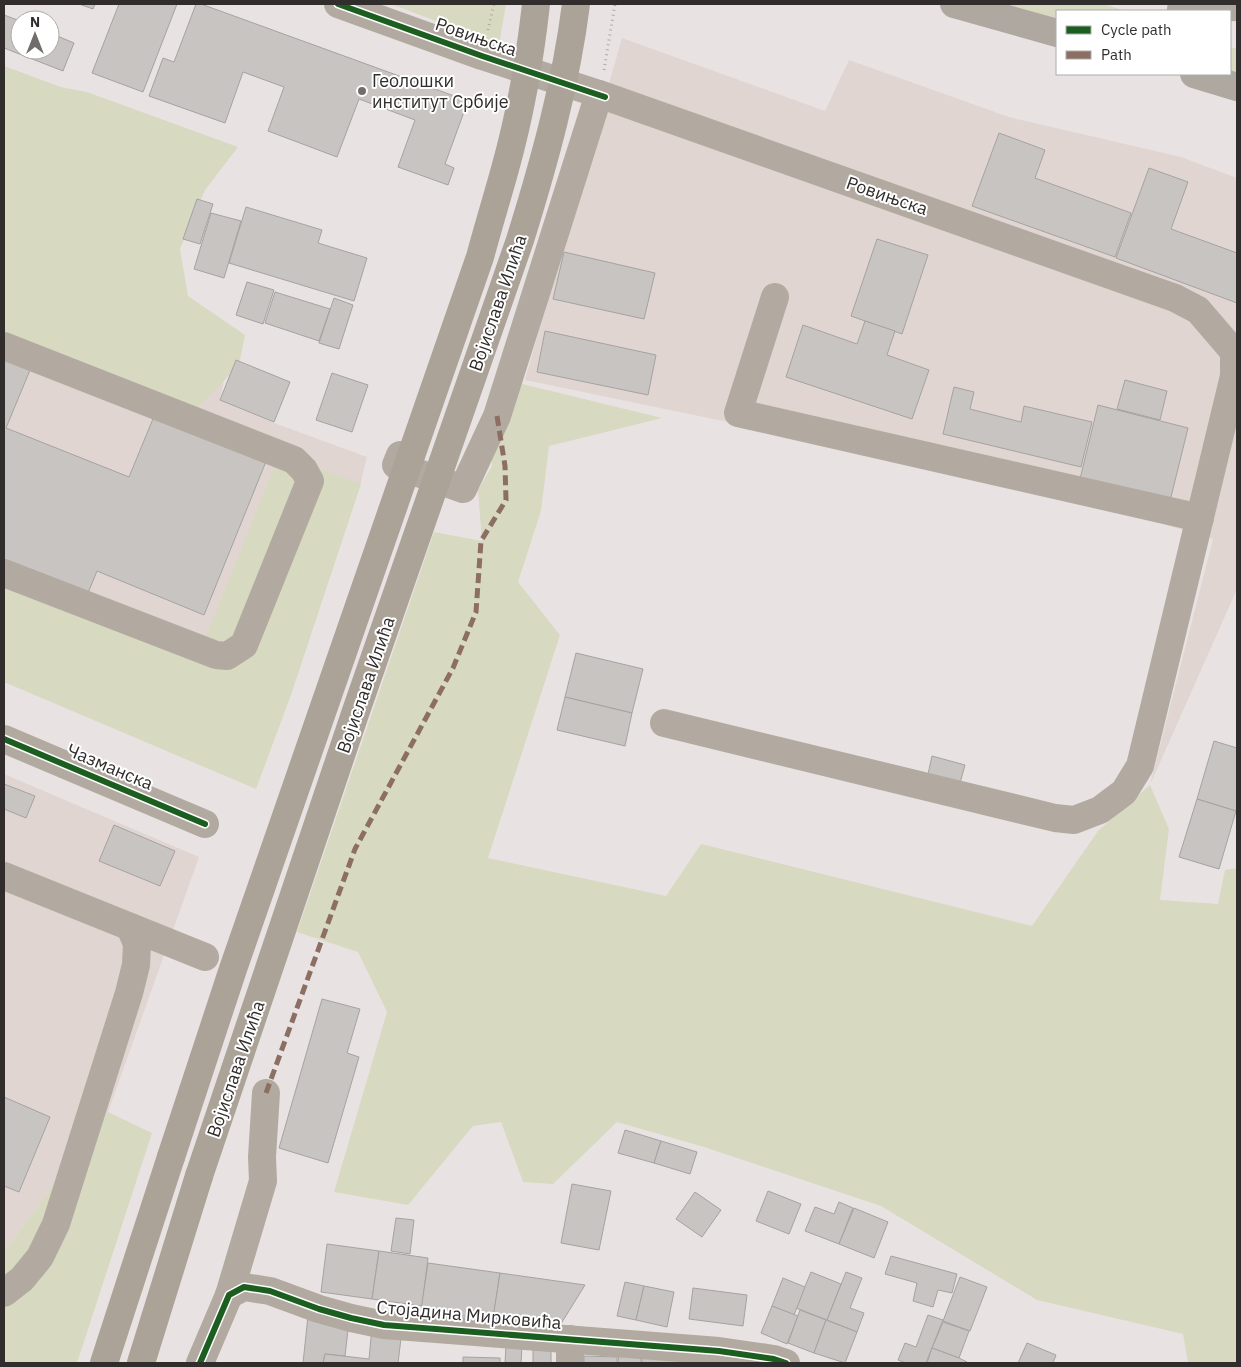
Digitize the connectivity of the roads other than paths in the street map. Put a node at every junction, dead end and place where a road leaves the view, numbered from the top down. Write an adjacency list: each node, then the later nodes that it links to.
1 (338, 4): 8 (street, Ровињска)
2 (536, 4): 24 (main road, Војислава Илића, bridge)
3 (576, 4): 25 (main road, Војислава Илића, bridge)
4 (954, 4): 7 (highway)
5 (1237, 7): 6 (highway)
6 (1178, 8)
7 (1056, 33)
8 (602, 95): 11 (street); 12 (street, Ровињска)
9 (775, 297): 12 (street)
10 (4, 346): 13 (street)
11 (436, 355)
12 (1200, 518): 14 (street, Ровињска)
13 (4, 573)
14 (664, 723)
15 (4, 739): 16 (street, Чазманска)
16 (205, 824)
17 (4, 876): 18 (street)
18 (130, 927): 19 (street); 21 (street)
19 (205, 957)
20 (266, 1093): 22 (street)
21 (4, 1293)
22 (229, 1295): 23 (street, Стојадина Мирковића); 26 (street)
23 (570, 1351): 27 (street, Стојадина Мирковића)
24 (104, 1363)
25 (141, 1363)
26 (200, 1363)
27 (786, 1363)

